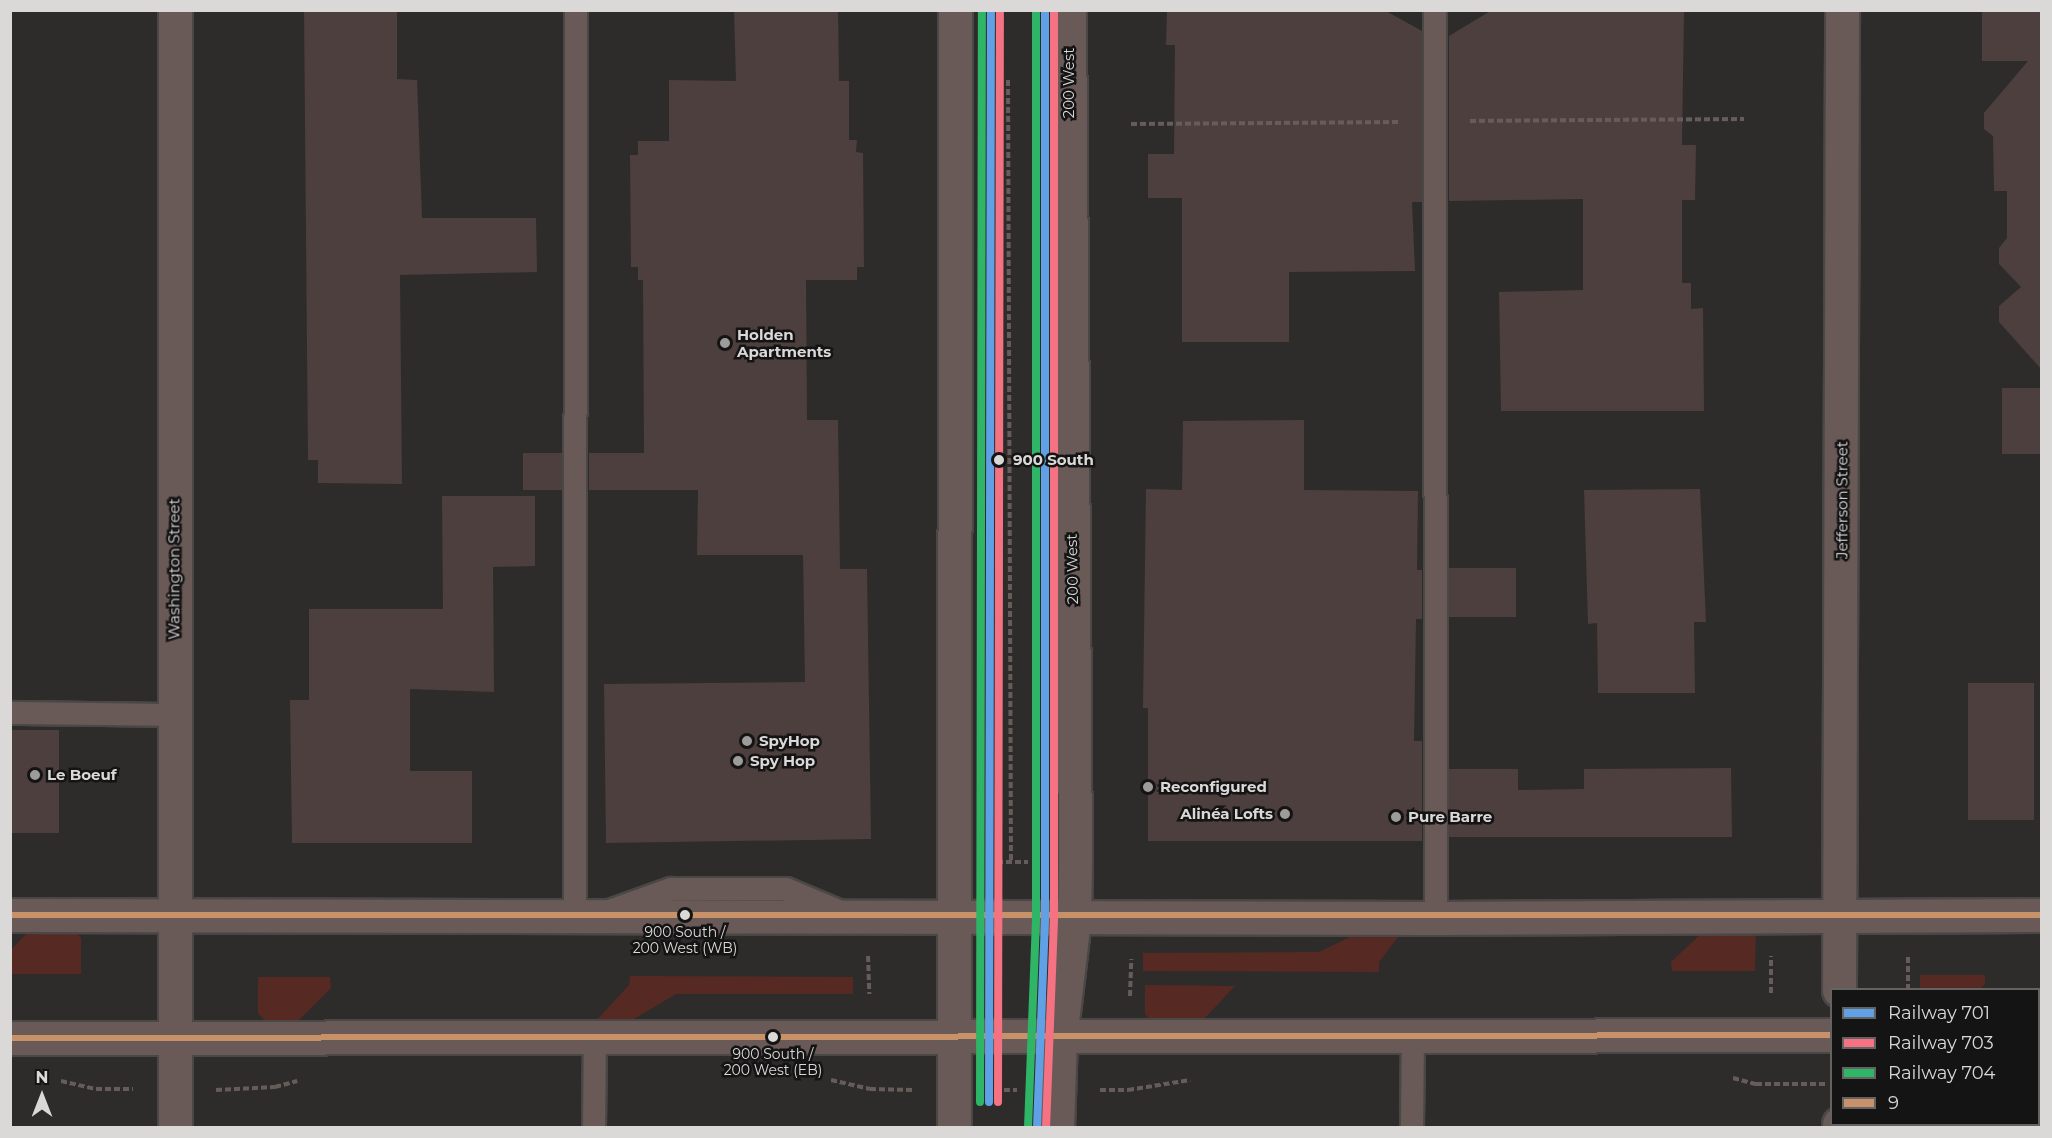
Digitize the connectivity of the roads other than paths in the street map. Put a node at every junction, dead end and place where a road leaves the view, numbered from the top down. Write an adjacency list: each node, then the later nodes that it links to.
1 (175, 10): 8 (street, Washington Street)
2 (576, 10): 9 (lane)
3 (955, 10): 14 (street)
4 (1069, 10): 15 (street, 200 West)
5 (1435, 10): 16 (lane)
6 (1842, 10): 12 (street, Jefferson Street)
7 (10, 713): 8 (lane)
8 (173, 715): 11 (street, Washington Street)
9 (588, 914): 11 (street); 14 (street)
10 (10, 915): 11 (street)
11 (175, 915): 22 (street, Washington Street)
12 (1839, 915): 13 (street); 16 (street); 17 (street, Jefferson Street)
13 (2042, 915)
14 (951, 918): 15 (street); 20 (street)
15 (1074, 918): 16 (street); 24 (street, 200 West)
16 (1436, 918)
17 (1839, 988)
18 (1830, 1035): 19 (street)
19 (1413, 1036): 24 (street); 29 (lane)
20 (954, 1037): 23 (street); 24 (street); 27 (street)
21 (10, 1038): 22 (street)
22 (175, 1038): 23 (street); 25 (street, Washington Street)
23 (595, 1038): 26 (lane)
24 (1060, 1038): 28 (street, 200 West)
25 (175, 1128)
26 (594, 1128)
27 (954, 1128)
28 (1057, 1128)
29 (1412, 1128)

